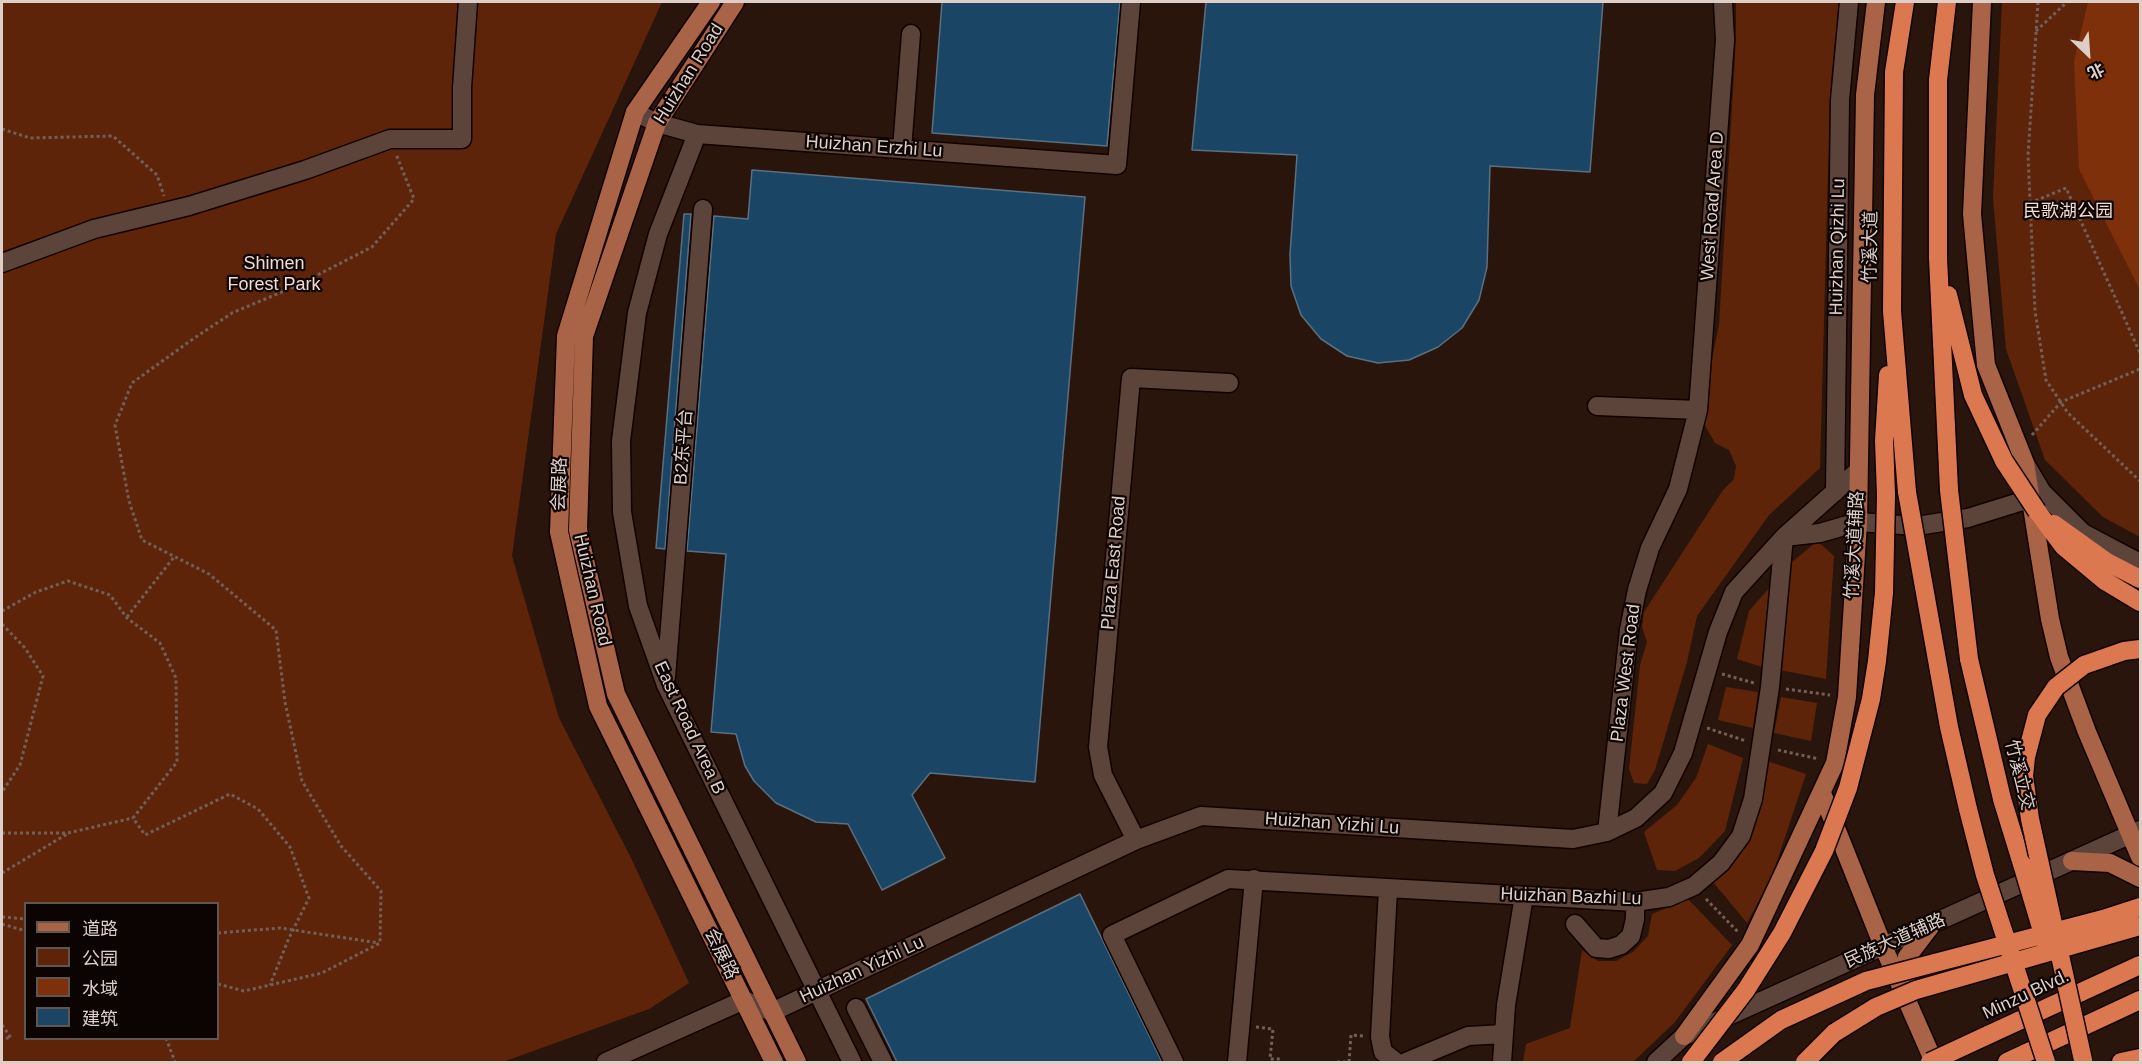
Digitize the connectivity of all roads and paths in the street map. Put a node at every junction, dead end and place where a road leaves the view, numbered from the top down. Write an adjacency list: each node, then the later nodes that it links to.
1 (468, 2): 19 (street)
2 (711, 2): 15 (main road, 会展路)
3 (735, 2): 16 (main road, Huizhan Road)
4 (1131, 2): 20 (street, Huizhan Erzhi Lu)
5 (1723, 2): 32 (street, West Road Area D)
6 (1849, 2): 36 (street, Huizhan Qizhi Lu)
7 (1876, 2): 34 (main road, 竹溪大道辅路)
8 (1905, 2): 26 (highway, 竹溪大道)
9 (1947, 2): 24 (highway)
10 (1982, 2): 33 (main road)
11 (2038, 2): 13 (path)
12 (2067, 2): 13 (path)
13 (2036, 31): 21 (path)
14 (911, 34): 20 (street)
15 (635, 112): 16 (street, Huizhan Erzhi Lu); 84 (main road, 会展路)
16 (657, 123): 18 (street, Huizhan Erzhi Lu); 87 (main road, Huizhan Road)
17 (2, 129): 23 (path)
18 (698, 134): 20 (street, Huizhan Erzhi Lu); 48 (street, East Road Area B)
19 (390, 139): 23 (street); 40 (path)
20 (902, 149)
21 (2030, 203): 27 (path); 30 (path)
22 (703, 209): 48 (street, B2东平台)
23 (168, 211): 25 (street)
24 (1938, 258): 37 (highway, bridge); 98 (highway, 竹溪立交, bridge)
25 (2, 263)
26 (1892, 311): 83 (highway, 竹溪大道, bridge); 112 (highway, bridge)
27 (2140, 353)
28 (2140, 369): 30 (path)
29 (1229, 382): 56 (street, Plaza East Road)
30 (2061, 402): 33 (path); 35 (path)
31 (1597, 406): 32 (street)
32 (1698, 410): 53 (street, Plaza West Road)
33 (2022, 456): 37 (main road); 41 (street)
34 (1858, 471): 36 (street, Huizhan Yizhi Lu); 38 (main road, 竹溪大道辅路)
35 (2140, 481)
36 (1834, 492): 39 (street, Huizhan Yizhi Lu)
37 (2033, 505): 38 (street); 42 (highway); 43 (highway); 54 (main road)
38 (1858, 522): 39 (street); 50 (main road, 竹溪大道辅路)
39 (1784, 537): 53 (street, Huizhan Yizhi Lu); 62 (street, Huizhan Bazhi Lu)
40 (174, 557): 45 (path); 76 (path)
41 (2140, 563)
42 (2140, 579)
43 (2140, 602)
44 (2, 611): 45 (path)
45 (127, 618): 51 (path)
46 (2, 624): 49 (path)
47 (2140, 649): 98 (highway, bridge)
48 (666, 685): 82 (street, East Road Area B)
49 (2, 792)
50 (1822, 793): 77 (main road, 竹溪大道辅路); 78 (main road)
51 (133, 818): 55 (path); 74 (path)
52 (2, 832): 55 (path)
53 (1607, 832): 56 (street, Huizhan Yizhi Lu)
54 (2136, 832): 57 (main road); 58 (street, 民族大道辅路)
55 (68, 833): 59 (path)
56 (1136, 840): 82 (street, Huizhan Yizhi Lu)
57 (2140, 857)
58 (2072, 861): 60 (main road); 69 (street, 民族大道辅路)
59 (2, 873)
60 (2140, 878)
61 (1254, 879): 63 (street, Huizhan Bazhi Lu); 90 (street); 105 (street, Huizhan Bazhi Lu)
62 (1694, 886): 65 (street, Huizhan Bazhi Lu); 77 (path)
63 (1388, 889): 64 (street, Huizhan Bazhi Lu); 93 (street)
64 (1524, 896): 65 (street, Huizhan Bazhi Lu); 91 (street)
65 (1635, 902): 71 (street)
66 (2140, 907): 113 (highway, bridge)
67 (2, 917): 68 (path)
68 (24, 919)
69 (1933, 923): 78 (street, 民族大道辅路); 88 (main road)
70 (2, 924): 73 (path)
71 (1575, 924)
72 (2140, 926): 114 (highway, bridge)
73 (24, 930)
74 (292, 931): 75 (path); 76 (path); 81 (path)
75 (219, 933)
76 (380, 943): 81 (path)
77 (1750, 945): 92 (main road, 竹溪大道辅路)
78 (1883, 946): 88 (main road); 92 (street, 民族大道辅路)
79 (2132, 969): 115 (highway, Minzu Blvd., bridge)
80 (219, 984): 81 (path)
81 (270, 985)
82 (818, 991): 87 (street, Huizhan Yizhi Lu); 103 (street, East Road Area B)
83 (2021, 991): 117 (highway, bridge); 118 (highway, bridge)
84 (744, 1000): 87 (street); 100 (street); 101 (main road, 会展路)
85 (2139, 1001): 116 (highway)
86 (856, 1008): 104 (street)
87 (772, 1012): 102 (main road, Huizhan Road)
88 (1912, 1012): 115 (main road)
89 (2, 1025): 94 (path)
90 (1240, 1025): 97 (path); 106 (street)
91 (1504, 1034): 109 (street); 110 (street)
92 (1684, 1036): 111 (street, 民族大道辅路)
93 (1380, 1037): 107 (path); 108 (street)
94 (2, 1038)
95 (167, 1040): 99 (path)
96 (2140, 1058): 119 (highway)
97 (1281, 1059)
98 (2083, 1061)
99 (174, 1062)
100 (606, 1062)
101 (774, 1062)
102 (797, 1062)
103 (852, 1062)
104 (883, 1062)
105 (1174, 1062)
106 (1237, 1062)
107 (1337, 1062)
108 (1396, 1062)
109 (1406, 1062)
110 (1502, 1062)
111 (1656, 1062)
112 (1690, 1062)
113 (1722, 1062)
114 (1805, 1062)
115 (1932, 1062)
116 (2007, 1062)
117 (2039, 1062)
118 (2046, 1062)
119 (2121, 1062)

